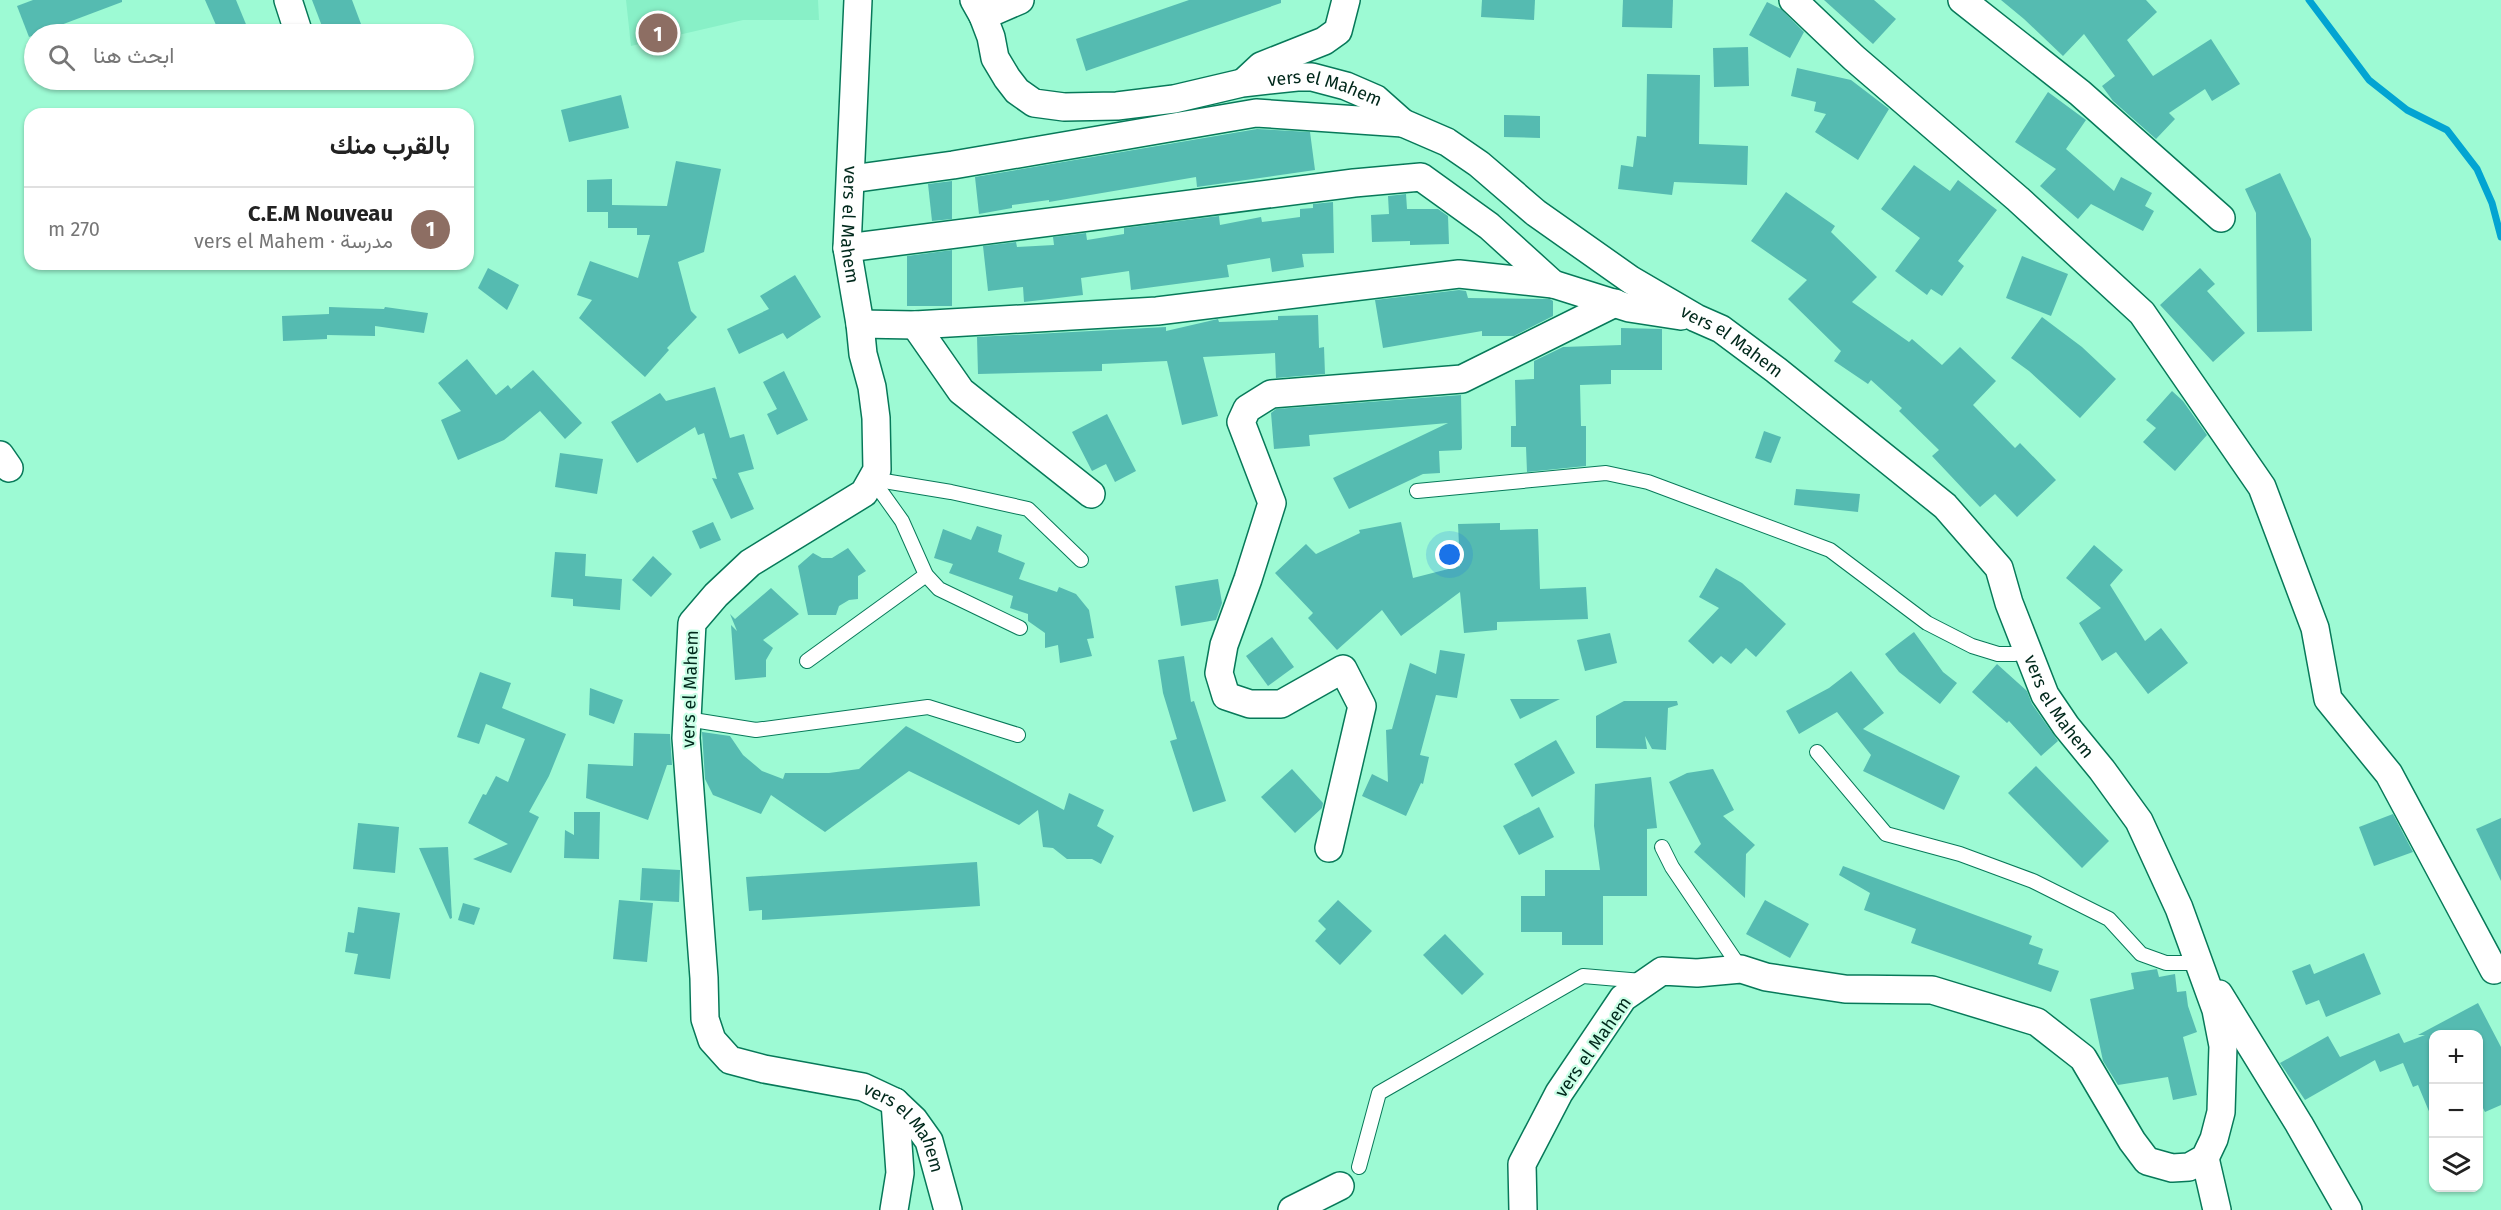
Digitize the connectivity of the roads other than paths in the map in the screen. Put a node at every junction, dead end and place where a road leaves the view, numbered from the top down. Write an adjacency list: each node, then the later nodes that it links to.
1 (288, 0): 8 (street)
2 (858, 0): 11 (street, vers el Mahem)
3 (1020, 0): 7 (street)
4 (1346, 0): 9 (street)
5 (1793, 0): 34 (street)
6 (1962, 0): 12 (street)
7 (978, 8): 9 (street, vers el Mahem)
8 (296, 24)
9 (1242, 83): 10 (street, vers el Mahem)
10 (1403, 123): 11 (street); 16 (street, vers el Mahem)
11 (851, 178): 13 (street, vers el Mahem)
12 (2221, 218)
13 (847, 248): 14 (street); 17 (street, vers el Mahem)
14 (1553, 284): 15 (street); 18 (street)
15 (1615, 303): 16 (street); 31 (street)
16 (1696, 318): 25 (street, vers el Mahem)
17 (860, 324): 18 (street); 19 (street, vers el Mahem)
18 (915, 325): 21 (street)
19 (872, 479): 22 (lane); 23 (lane); 27 (street, vers el Mahem)
20 (1417, 491): 25 (lane)
21 (1091, 494)
22 (1081, 560)
23 (926, 575): 24 (lane); 26 (lane)
24 (1020, 628)
25 (2028, 649): 32 (street, vers el Mahem)
26 (807, 661)
27 (687, 719): 28 (lane); 36 (street, vers el Mahem)
28 (1018, 735)
29 (1817, 752): 32 (lane)
30 (1662, 846): 33 (lane)
31 (1329, 848)
32 (2199, 963): 37 (street, vers el Mahem); 45 (street)
33 (1741, 969): 35 (street, vers el Mahem); 37 (street, vers el Mahem)
34 (2494, 970)
35 (1647, 981): 38 (lane); 43 (street, vers el Mahem)
36 (895, 1102): 40 (street); 41 (street, vers el Mahem)
37 (2205, 1158): 44 (street)
38 (1359, 1167)
39 (1340, 1186): 42 (street)
40 (894, 1210)
41 (948, 1210)
42 (1292, 1210)
43 (1523, 1210)
44 (2217, 1210)
45 (2348, 1210)

